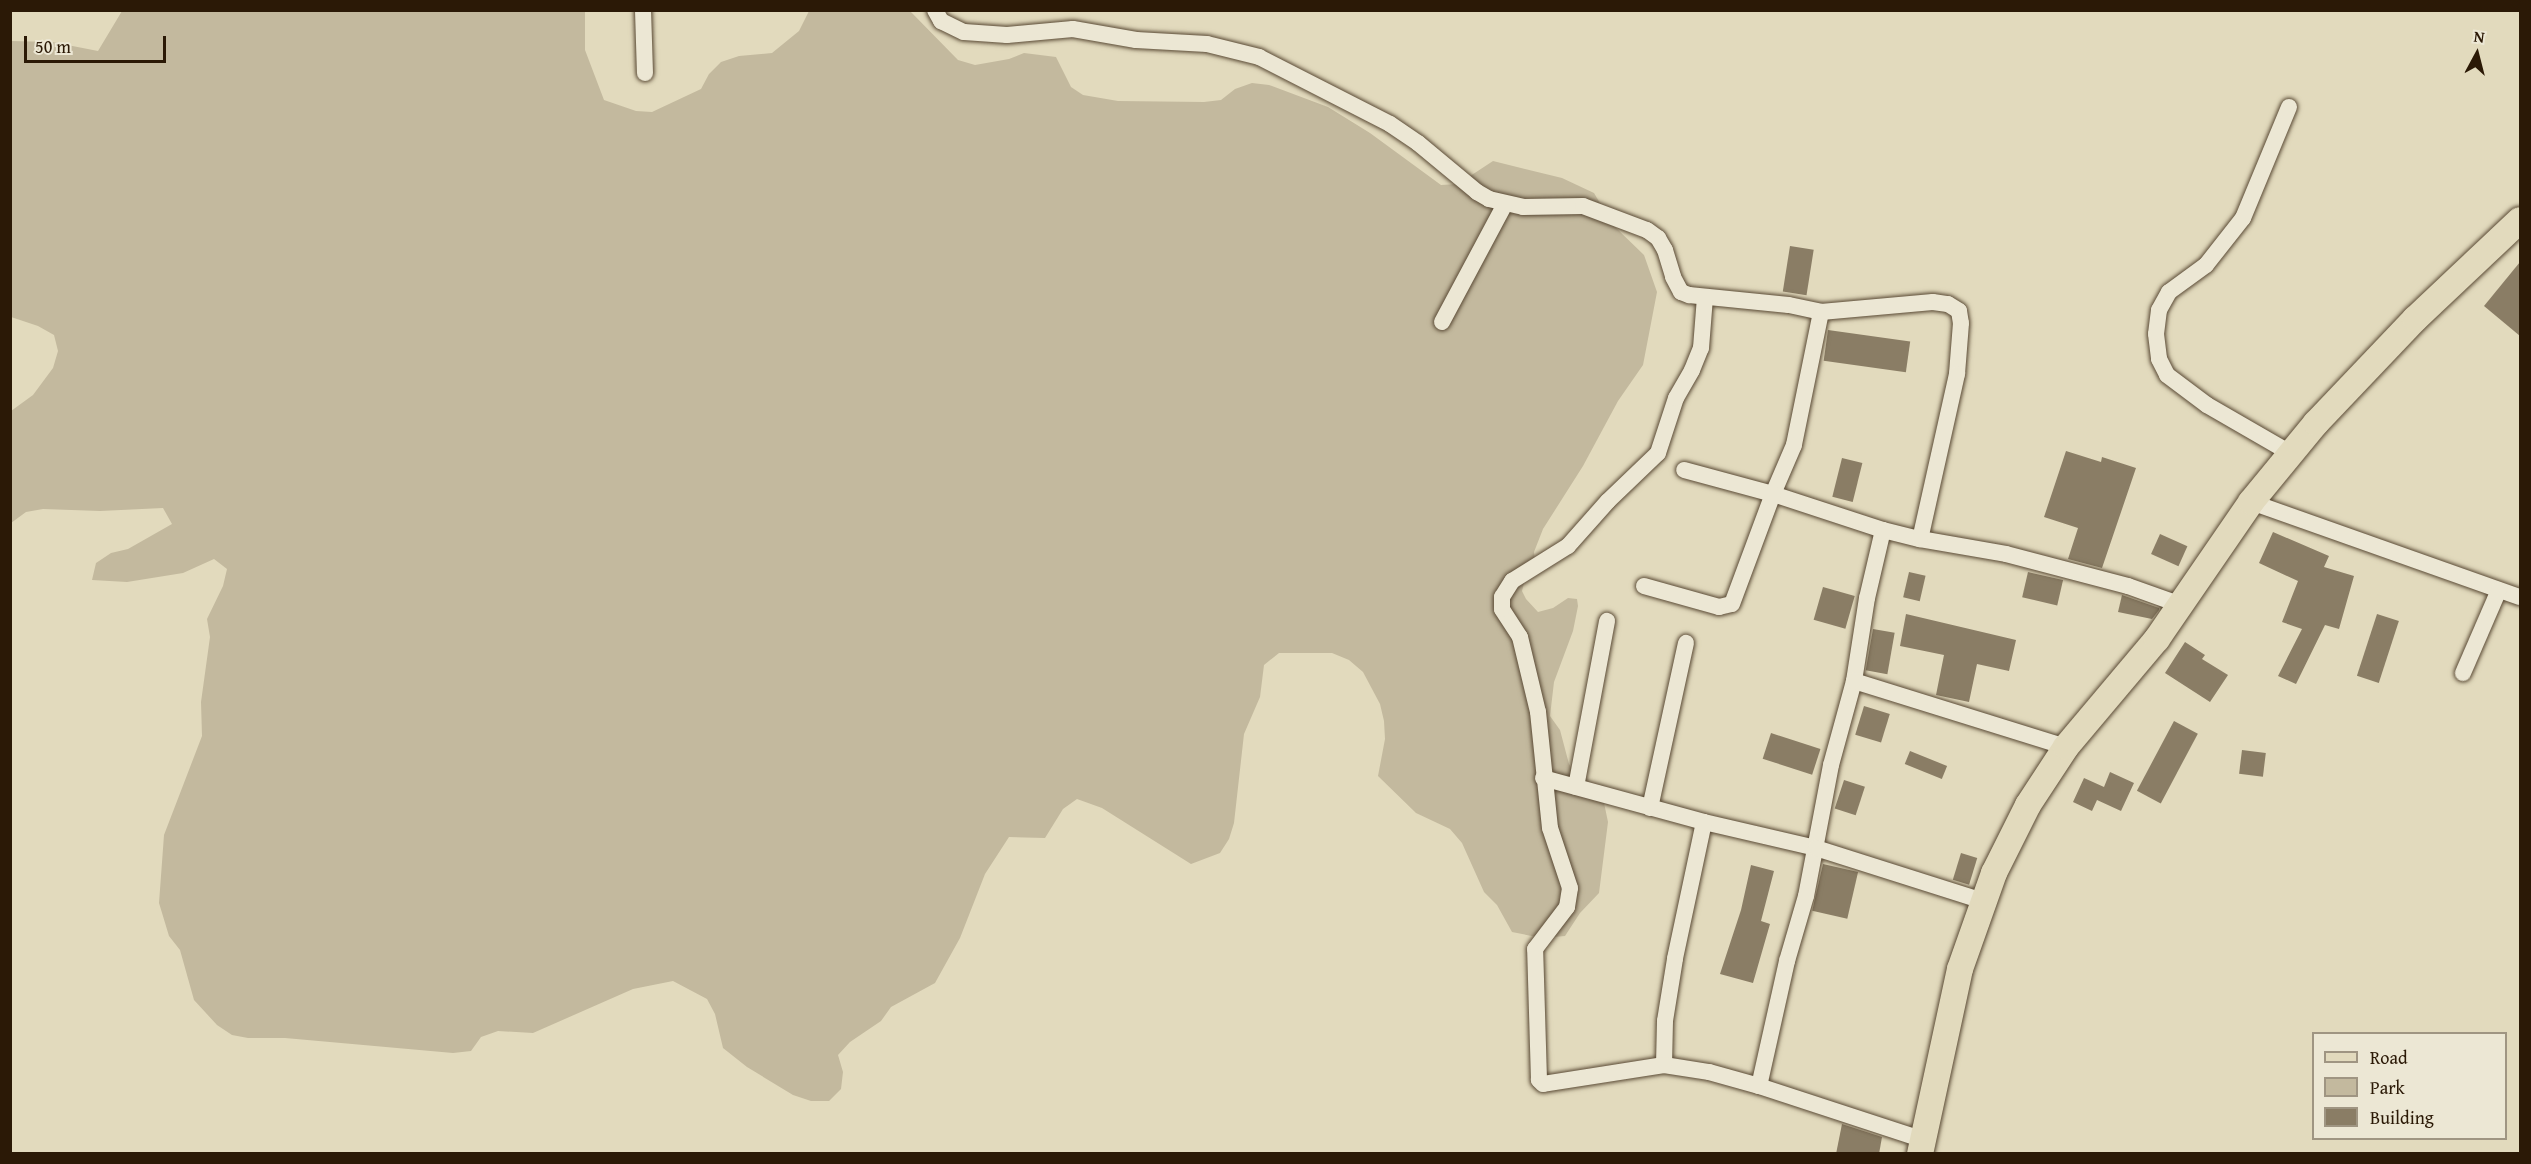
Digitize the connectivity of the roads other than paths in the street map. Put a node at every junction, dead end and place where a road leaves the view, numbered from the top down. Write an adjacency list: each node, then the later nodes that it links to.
1 (643, 10): 3 (street)
2 (935, 10): 5 (street)
3 (645, 74)
4 (2289, 107): 10 (street)
5 (1505, 204): 7 (street); 9 (street)
6 (2520, 222): 10 (main road)
7 (1705, 297): 8 (street); 25 (street)
8 (1821, 312): 12 (street); 15 (street)
9 (1442, 322)
10 (2290, 453): 13 (main road)
11 (1684, 471): 12 (street)
12 (1773, 494): 14 (street); 16 (street)
13 (2251, 502): 17 (street); 19 (main road)
14 (1883, 530): 15 (street); 23 (street)
15 (1920, 539): 19 (street)
16 (1644, 586)
17 (2499, 590): 18 (street); 22 (street)
18 (2520, 597)
19 (2181, 605): 24 (main road)
20 (1607, 621): 26 (street)
21 (1686, 643): 27 (street)
22 (2463, 673)
23 (1854, 681): 24 (street); 29 (street)
24 (2066, 747): 30 (main road)
25 (1543, 778): 26 (street); 31 (street)
26 (1576, 787): 27 (street)
27 (1650, 808): 28 (street)
28 (1704, 822): 29 (street); 31 (street)
29 (1816, 849): 30 (street); 32 (street)
30 (1983, 901): 33 (main road)
31 (1664, 1065): 32 (street)
32 (1759, 1086): 33 (street)
33 (1922, 1147)

